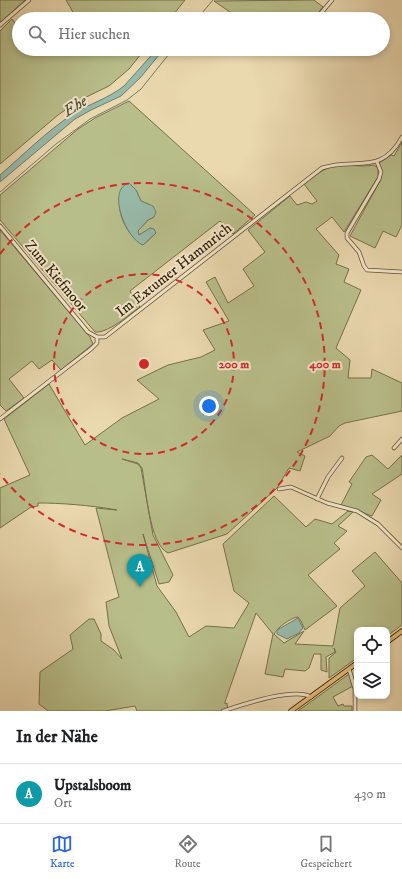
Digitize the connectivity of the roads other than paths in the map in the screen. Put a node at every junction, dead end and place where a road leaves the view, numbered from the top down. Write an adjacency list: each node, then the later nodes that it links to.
1 (30, 0): 3 (street)
2 (332, 0): 4 (street)
3 (16, 12)
4 (322, 12)
5 (12, 16): 6 (street)
6 (0, 26)
7 (402, 137): 8 (street)
8 (377, 162): 10 (street); 11 (street, Im Extumer Hammrich)
9 (0, 226): 11 (street, Zum Kiefmoor)
10 (402, 272)
11 (97, 337): 12 (street)
12 (0, 419)
13 (402, 439): 14 (street)
14 (394, 448)
15 (342, 458): 17 (street)
16 (279, 489): 17 (street)
17 (318, 499): 18 (street)
18 (402, 548)
19 (402, 631): 20 (main road)
20 (390, 640)
21 (354, 665): 22 (main road)
22 (349, 669): 23 (main road); 26 (street)
23 (311, 697): 24 (street); 25 (main road)
24 (223, 711)
25 (291, 711)
26 (355, 711)

